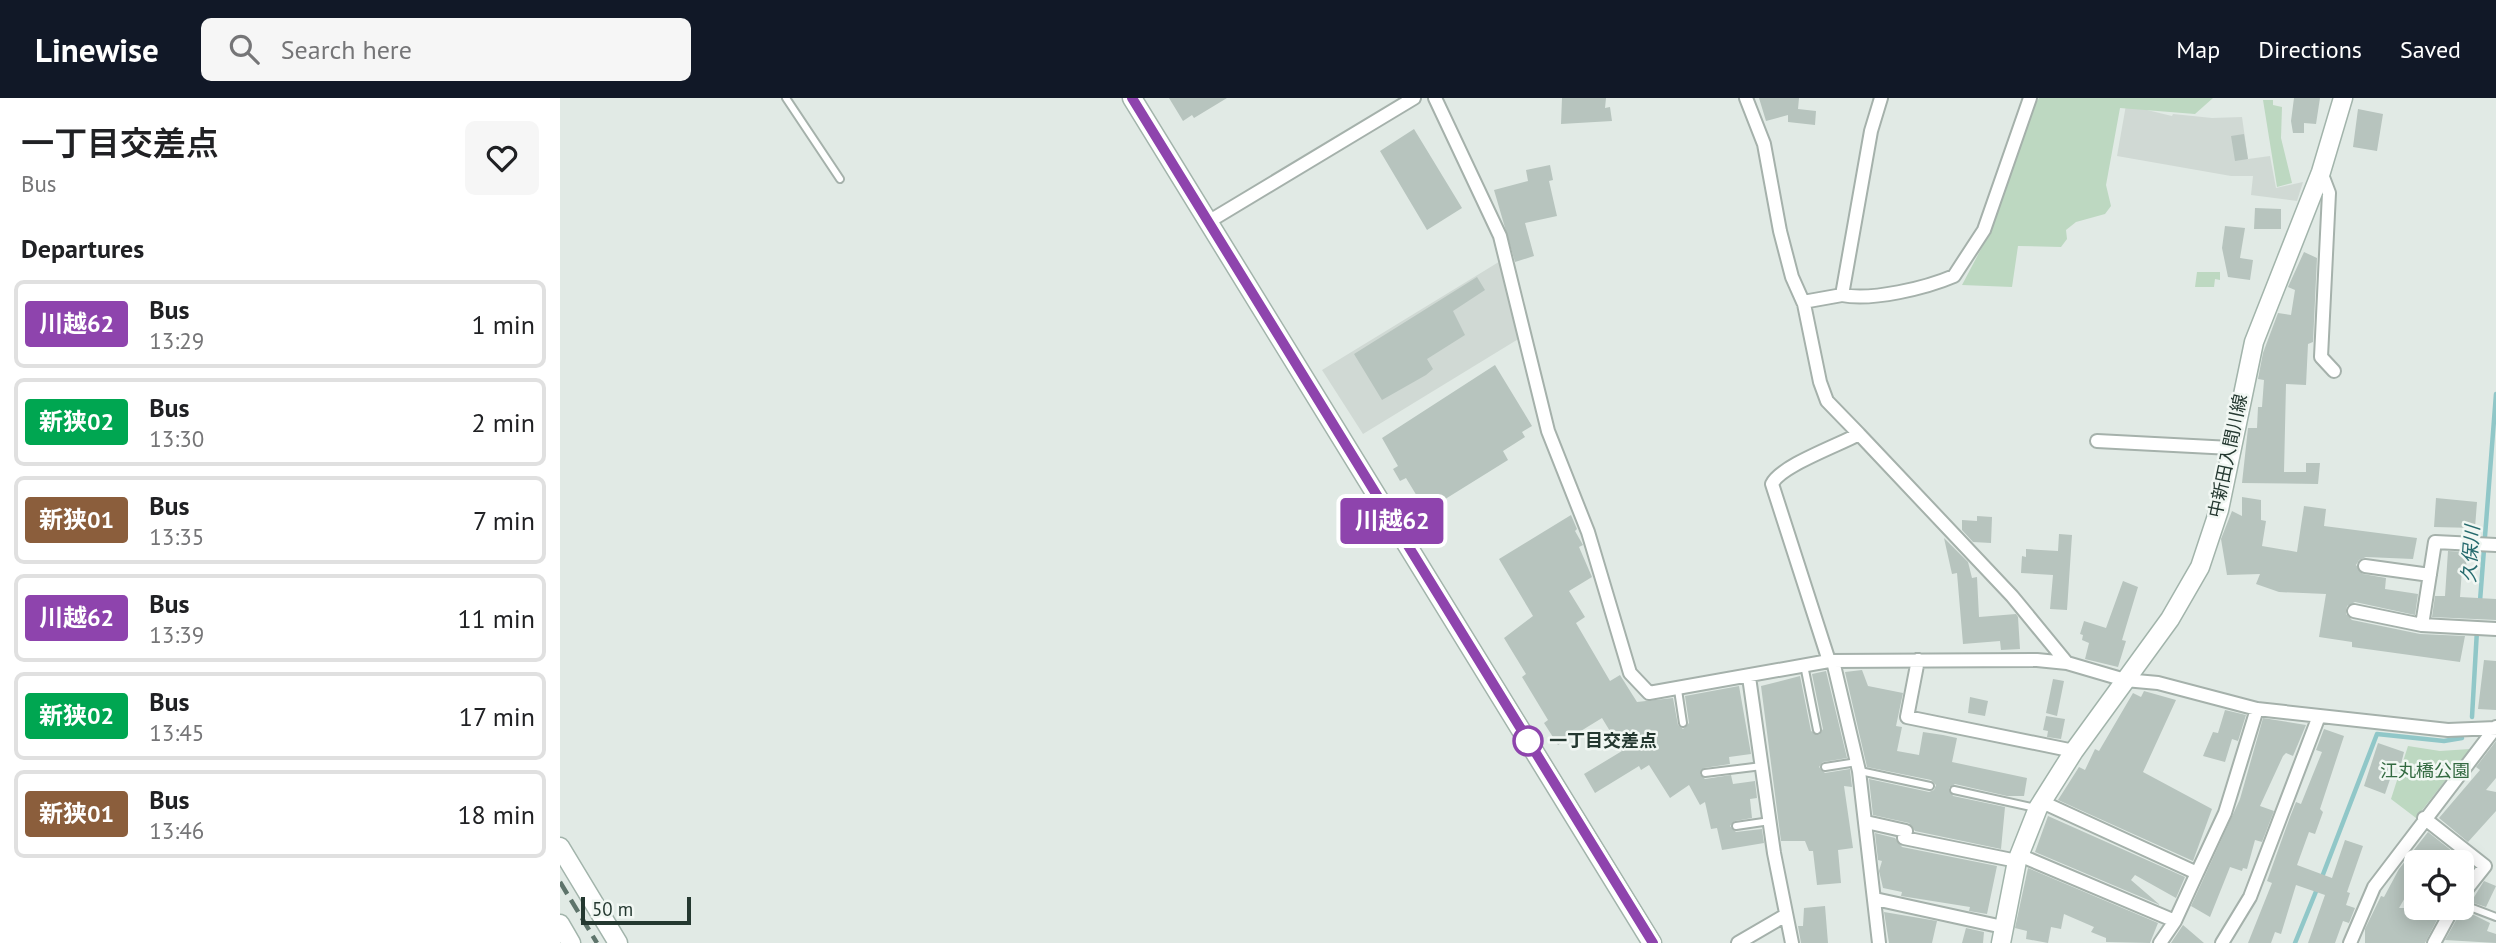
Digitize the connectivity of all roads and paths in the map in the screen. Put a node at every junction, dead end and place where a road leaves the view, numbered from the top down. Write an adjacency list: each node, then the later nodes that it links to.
1 (786, 98): 10 (lane)
2 (1132, 98): 11 (street)
3 (1414, 98): 11 (street)
4 (1435, 98): 30 (street)
5 (1746, 98): 13 (street)
6 (1881, 98): 12 (street)
7 (2030, 98): 12 (street)
8 (2343, 98): 9 (street, 中新田入間川線)
9 (2321, 172): 14 (street); 17 (street, 中新田入間川線)
10 (840, 178)
11 (1208, 222): 64 (street)
12 (1842, 295): 13 (street)
13 (1803, 302): 15 (street)
14 (2333, 371)
15 (1859, 434): 25 (street); 26 (street)
16 (2097, 440): 17 (street)
17 (2231, 448): 29 (street, 中新田入間川線)
18 (2496, 545): 20 (street)
19 (2365, 566): 20 (street)
20 (2430, 575): 22 (street)
21 (2354, 611): 22 (street)
22 (2422, 625): 23 (street)
23 (2493, 629)
24 (1918, 660): 25 (street); 26 (street); 36 (street)
25 (1831, 661): 27 (street); 38 (street)
26 (2067, 663): 29 (street)
27 (1804, 665): 28 (street); 35 (lane)
28 (1749, 677): 30 (street); 37 (street)
29 (2125, 680): 31 (street); 36 (street, 中新田入間川線)
30 (1678, 690): 33 (lane)
31 (2257, 709): 32 (street); 52 (street)
32 (2319, 716): 34 (street); 69 (street)
33 (1683, 723)
34 (2496, 728): 44 (street)
35 (1817, 730)
36 (2074, 751): 43 (street, 中新田入間川線)
37 (1762, 765): 40 (lane); 45 (street)
38 (1858, 766): 39 (lane); 41 (lane); 46 (street)
39 (1825, 767)
40 (1705, 774)
41 (1930, 786)
42 (1954, 790): 43 (lane)
43 (2040, 805): 51 (street, 中新田入間川線); 52 (street)
44 (2424, 818): 49 (street); 70 (street)
45 (1770, 821): 47 (lane); 56 (street)
46 (1866, 822): 51 (street); 54 (street)
47 (1736, 826)
48 (560, 847): 63 (street)
49 (2465, 850)
50 (2474, 857): 53 (street)
51 (2018, 858): 59 (street); 61 (street, 中新田入間川線)
52 (2197, 873): 59 (street)
53 (2474, 880)
54 (1875, 899): 61 (street); 67 (street)
55 (2474, 909): 57 (lane)
56 (1786, 915): 65 (street); 66 (street)
57 (2496, 917)
58 (2446, 920): 71 (street)
59 (2175, 921): 68 (street)
60 (560, 924): 62 (street)
61 (2002, 935)
62 (572, 943)
63 (618, 943)
64 (1653, 943)
65 (1738, 943)
66 (1792, 943)
67 (1879, 943)
68 (2161, 943)
69 (2222, 943)
70 (2350, 943)
71 (2434, 943)

